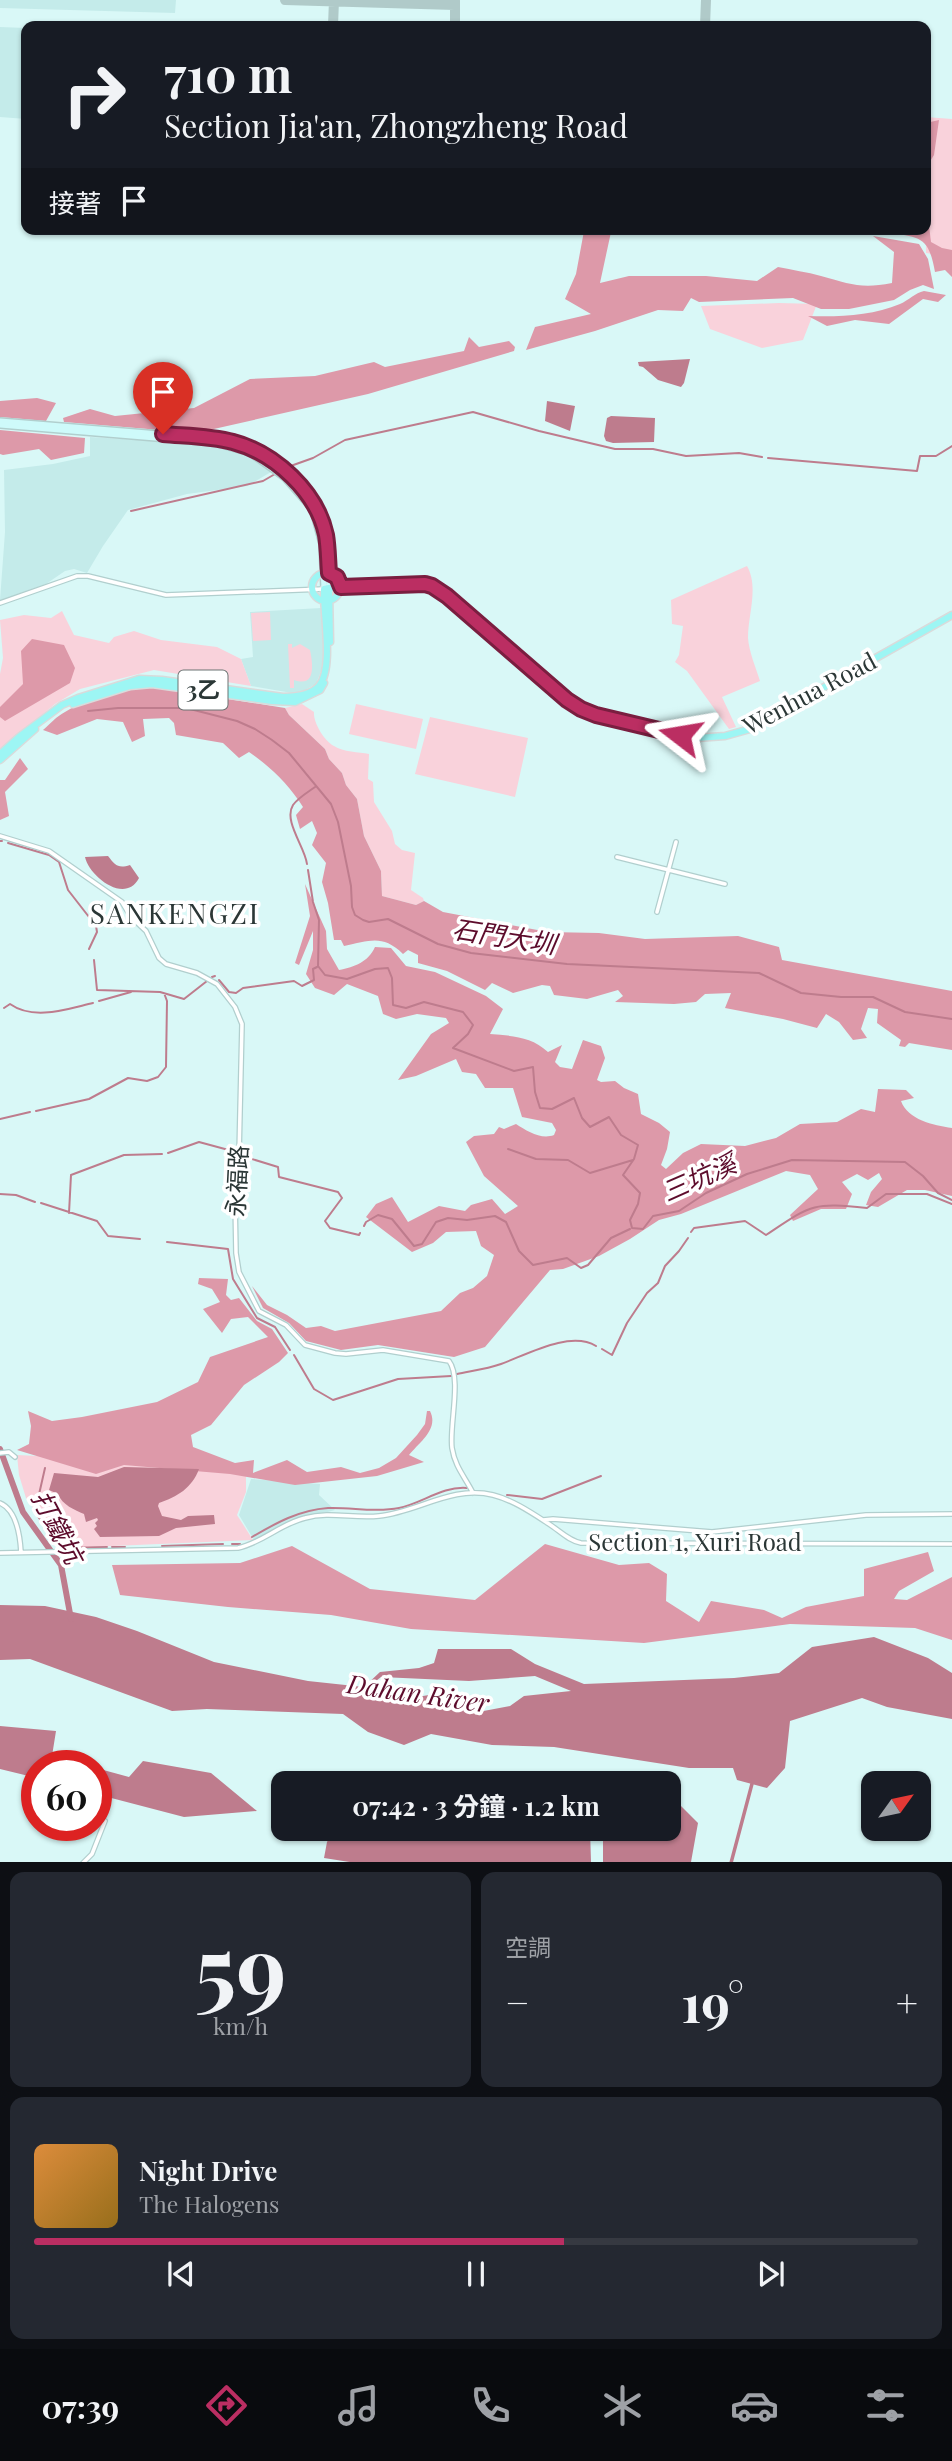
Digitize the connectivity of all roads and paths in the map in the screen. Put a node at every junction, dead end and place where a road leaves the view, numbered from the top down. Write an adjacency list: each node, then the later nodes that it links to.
1 (0, 423): 2 (main road)
2 (327, 573): 3 (main road); 4 (main road); 5 (main road)
3 (341, 587): 4 (main road, Wenhua Road); 6 (main road); 8 (main road, Wenhua Road)
4 (327, 588): 5 (street, Wenhua Road); 6 (main road, 3乙)
5 (312, 589): 6 (main road); 7 (street, Wenhua Road)
6 (326, 602): 9 (main road, 3乙); 10 (main road, 3乙)
7 (0, 603)
8 (952, 615)
9 (0, 754)
10 (0, 760)
11 (0, 836): 19 (street, 永福路)
12 (676, 842): 14 (street)
13 (617, 857): 14 (street)
14 (669, 870): 15 (street); 16 (street)
15 (725, 884)
16 (657, 912)
17 (2, 1452): 18 (street)
18 (15, 1457)
19 (473, 1493): 22 (street, Section 1, Xuri Road); 24 (street, Section 1, Xuri Road)
20 (0, 1503): 24 (street)
21 (952, 1514): 22 (street)
22 (543, 1520): 23 (street, Section 1, Xuri Road)
23 (952, 1544)
24 (20, 1552): 25 (street, Section 1, Xuri Road)
25 (0, 1553)
26 (97, 1841): 27 (street)
27 (84, 1862)

